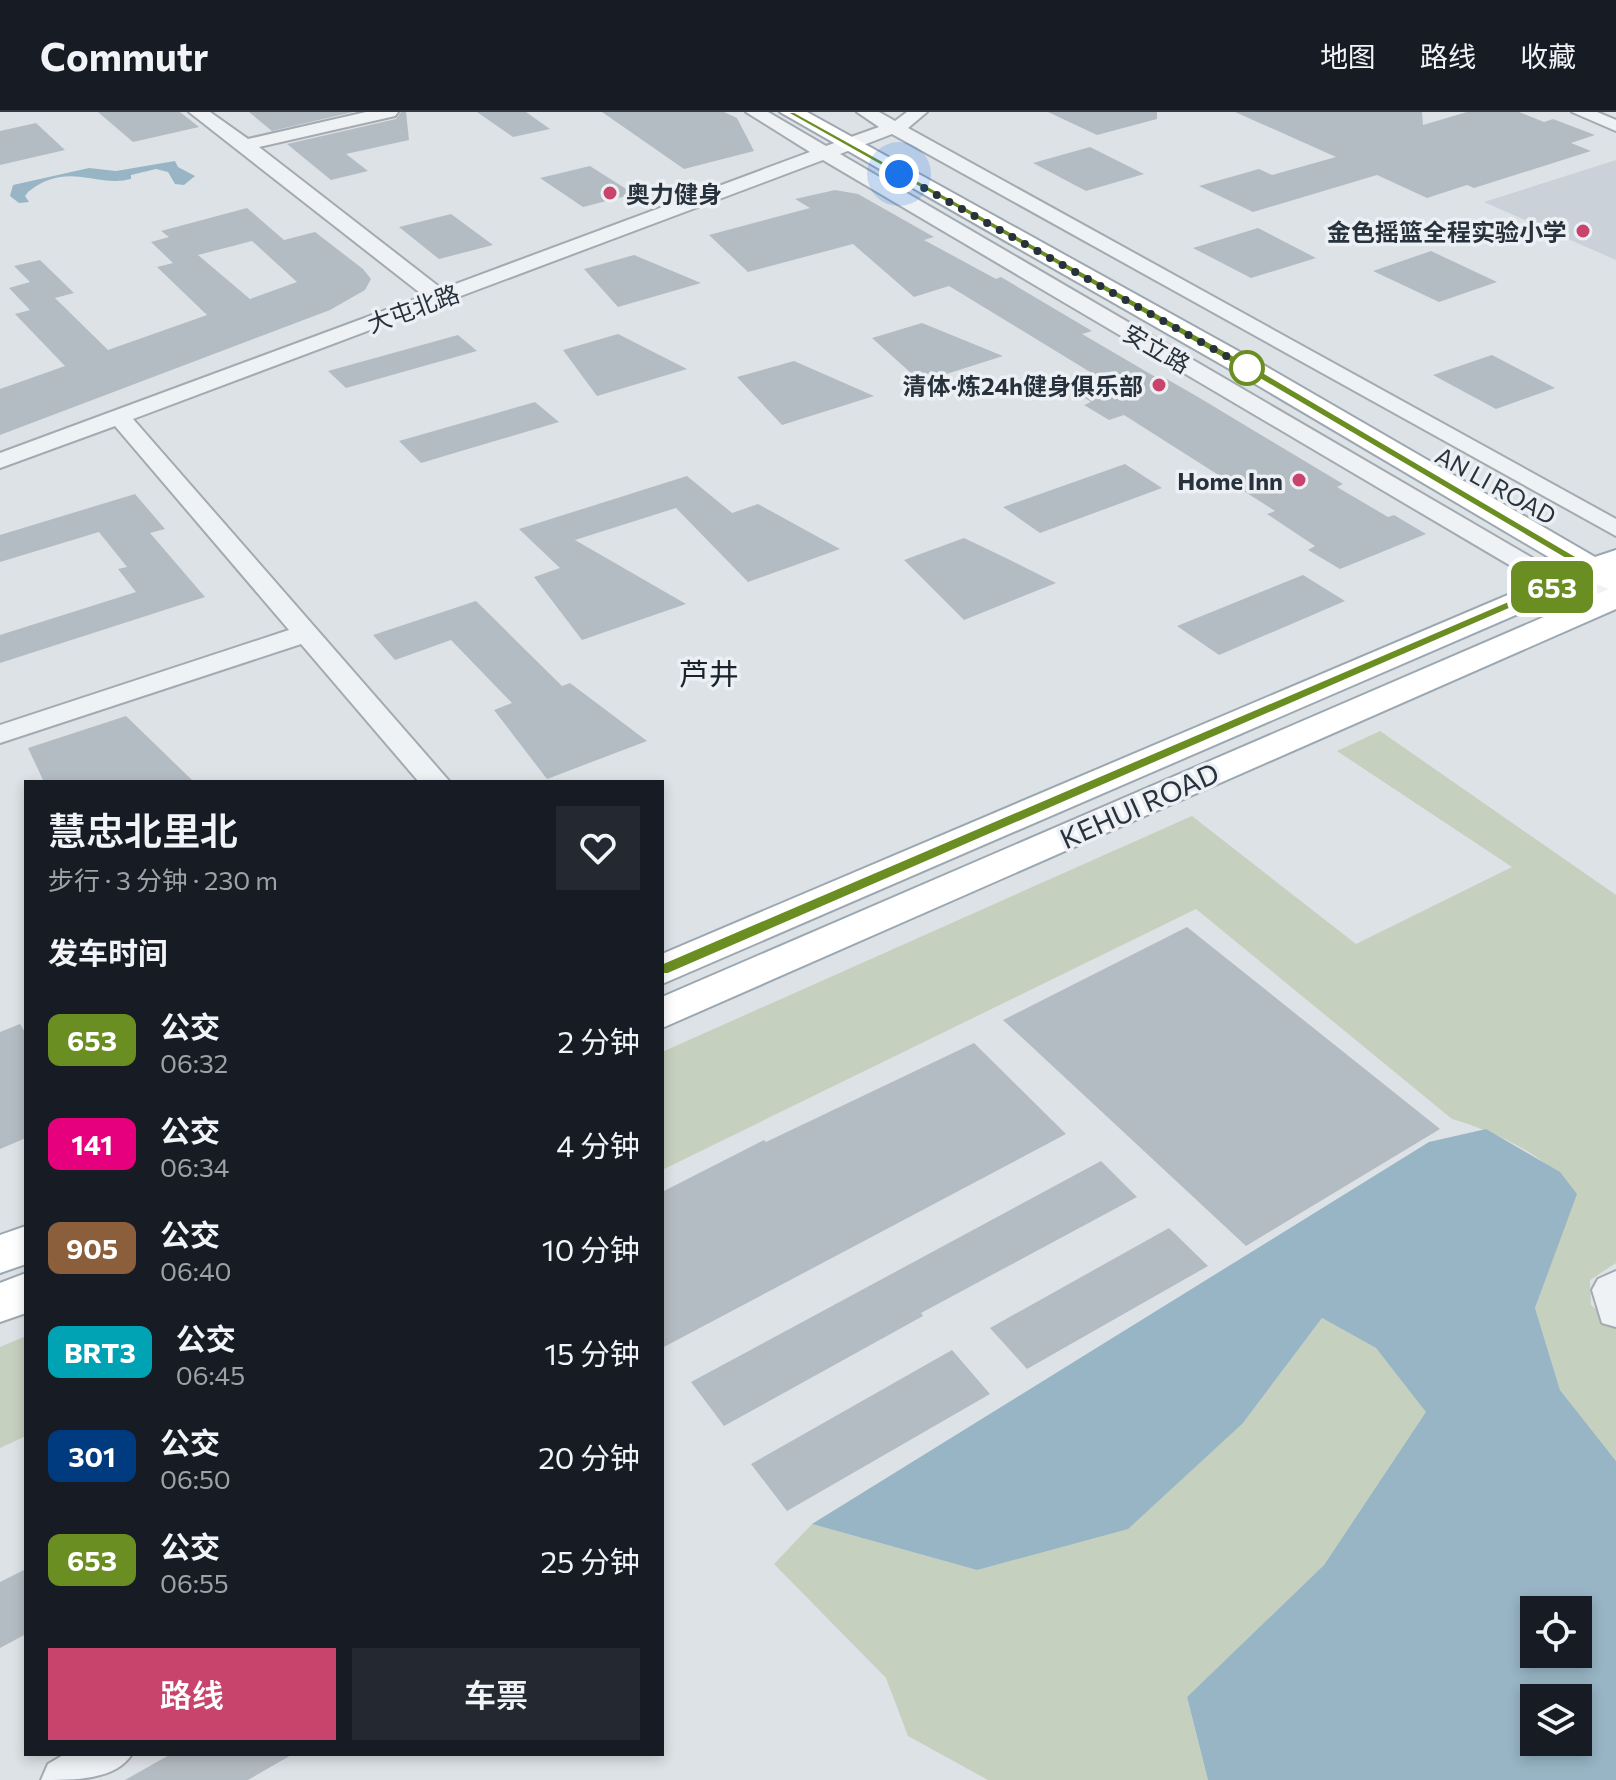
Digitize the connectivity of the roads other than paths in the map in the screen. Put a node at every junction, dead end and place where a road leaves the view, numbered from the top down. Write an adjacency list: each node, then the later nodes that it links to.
1 (198, 112): 12 (street)
2 (214, 112): 12 (street)
3 (389, 112): 12 (street)
4 (755, 112): 13 (street, 安立路)
5 (791, 112): 13 (main road, AN LI ROAD)
6 (833, 112): 11 (main road, AN LI ROAD)
7 (866, 112): 11 (street)
8 (918, 112): 11 (street, 大屯北路)
9 (1581, 112): 10 (street)
10 (1616, 126)
11 (884, 131): 13 (street, 大屯北路); 19 (street); 20 (main road, AN LI ROAD)
12 (250, 143): 14 (street)
13 (837, 149): 14 (street, 大屯北路); 15 (main road, AN LI ROAD); 16 (street, 安立路)
14 (443, 297): 17 (street, 大屯北路)
15 (1166, 323): 16 (main road); 20 (main road, AN LI ROAD)
16 (1133, 334): 21 (street, 安立路)
17 (119, 417): 18 (street, 大屯北路); 22 (street)
18 (0, 461)
19 (1616, 529)
20 (1612, 575): 21 (main road, KEHUI ROAD); 26 (main road, KEHUI ROAD)
21 (1559, 584): 25 (main road, KEHUI ROAD)
22 (306, 633): 23 (street); 24 (street)
23 (0, 734)
24 (433, 780)
25 (664, 969)
26 (664, 1013)
27 (24, 1245): 28 (main road)
28 (0, 1255)
29 (1616, 1286): 32 (street)
30 (24, 1293): 31 (main road)
31 (0, 1303)
32 (1616, 1312)
33 (106, 1756): 34 (street)
34 (64, 1780)

